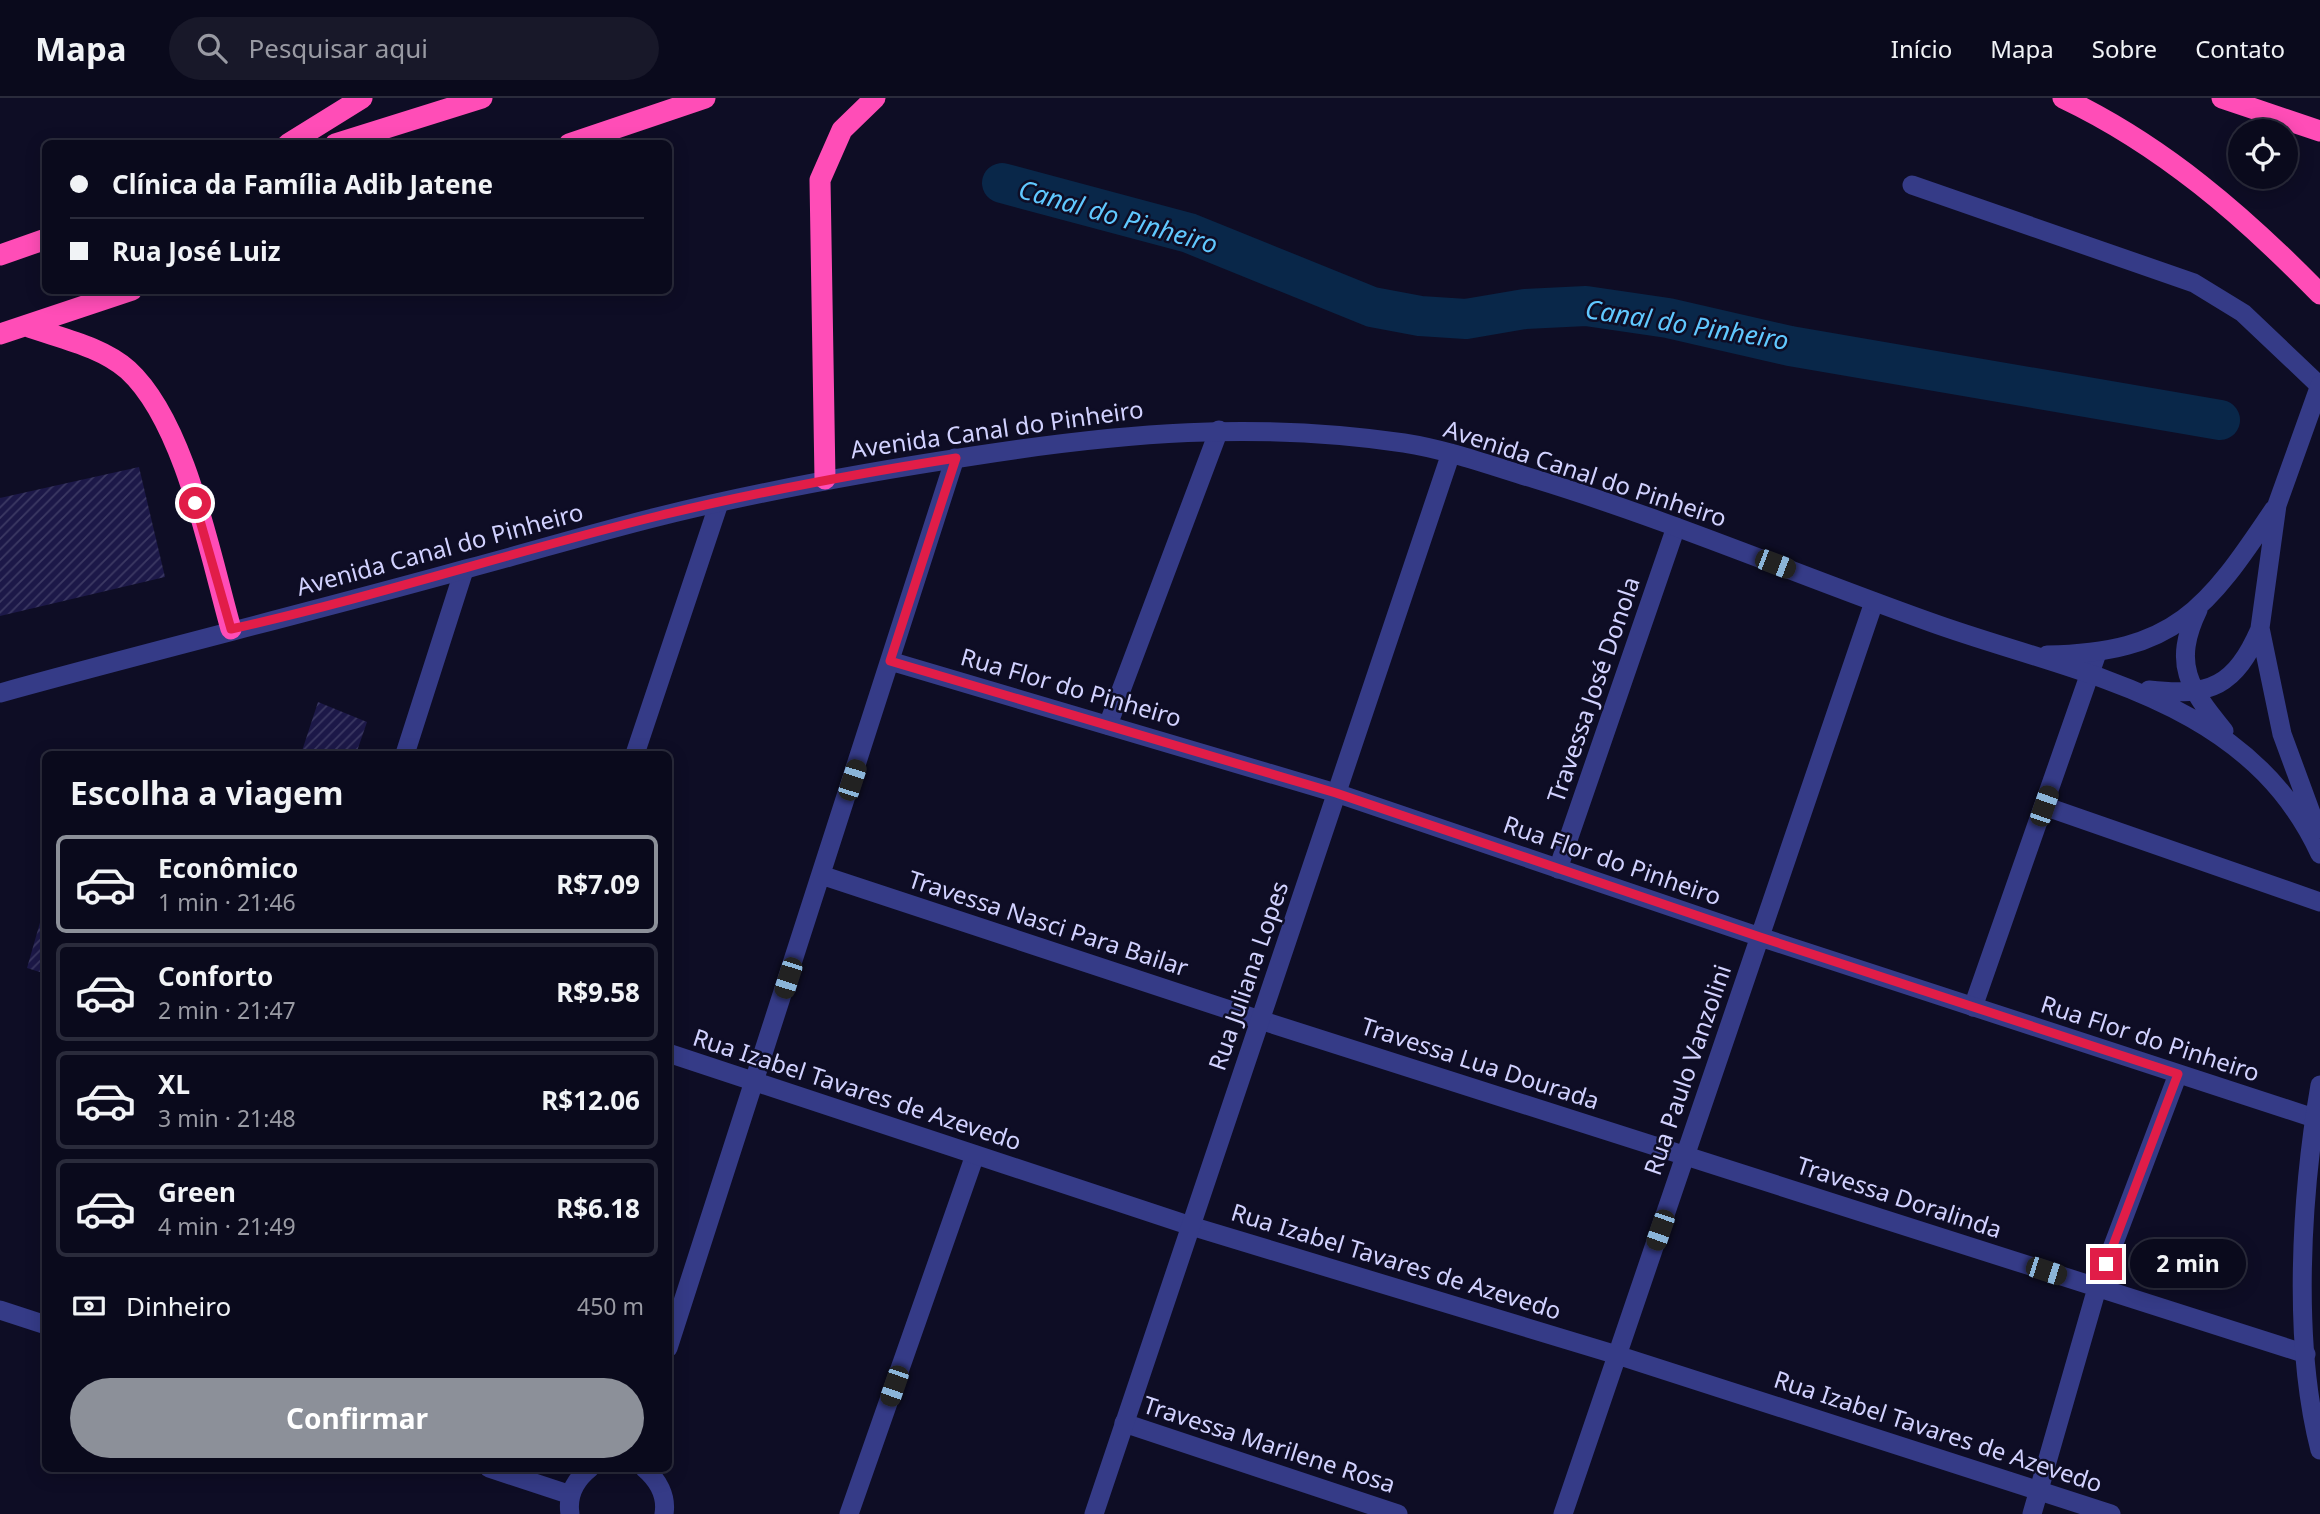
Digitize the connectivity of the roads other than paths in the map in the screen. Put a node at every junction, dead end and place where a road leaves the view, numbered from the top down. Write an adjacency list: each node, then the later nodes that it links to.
1 (362, 98): 10 (highway)
2 (453, 98): 8 (street)
3 (482, 98): 8 (highway)
4 (705, 98): 12 (highway)
5 (875, 98): 24 (highway)
6 (2063, 98): 17 (highway)
7 (2222, 98): 9 (highway)
8 (436, 112): 11 (highway)
9 (2320, 131)
10 (294, 140)
11 (348, 140)
12 (581, 140)
13 (1912, 185): 20 (street)
14 (42, 240): 15 (highway)
15 (0, 255)
16 (120, 294): 18 (highway)
17 (2320, 294)
18 (26, 326): 19 (highway); 32 (highway)
19 (0, 334)
20 (2320, 386): 26 (street)
21 (1219, 430): 22 (street, Avenida Canal do Pinheiro); 23 (street, Avenida Canal do Pinheiro); 40 (street)
22 (1451, 453): 27 (street, Avenida Canal do Pinheiro); 44 (street, Rua Juliana Lopes)
23 (956, 458): 24 (street, Avenida Canal do Pinheiro); 35 (street)
24 (825, 479): 25 (street, Avenida Canal do Pinheiro)
25 (719, 503): 28 (street, Avenida Canal do Pinheiro); 43 (street)
26 (2277, 505): 30 (street); 31 (street)
27 (1676, 527): 29 (street, Avenida Canal do Pinheiro); 48 (street, Travessa José Donola)
28 (464, 570): 32 (street, Avenida Canal do Pinheiro); 42 (street)
29 (1874, 602): 34 (street, Avenida Canal do Pinheiro); 51 (street, Rua Paulo Vanzolini)
30 (2199, 610): 33 (street, Avenida Canal do Pinheiro); 38 (street)
31 (2260, 628): 38 (street); 46 (street)
32 (231, 629): 39 (street, Avenida Canal do Pinheiro)
33 (2097, 653): 34 (street, Avenida Canal do Pinheiro); 36 (street)
34 (2034, 655): 36 (street, Avenida Canal do Pinheiro)
35 (890, 661): 40 (street, Rua Flor do Pinheiro); 49 (street)
36 (2090, 675): 37 (street, Avenida Canal do Pinheiro); 45 (street)
37 (2129, 688): 38 (street); 41 (street, Avenida Canal do Pinheiro)
38 (2195, 692): 41 (street)
39 (0, 693)
40 (1108, 725): 44 (street, Rua Flor do Pinheiro)
41 (2236, 746): 47 (street)
42 (406, 751)
43 (636, 751)
44 (1336, 793): 48 (street, Rua Flor do Pinheiro); 53 (street, Rua Juliana Lopes)
45 (2044, 806): 50 (street); 52 (street)
46 (2320, 843)
47 (2320, 855)
48 (1558, 869): 51 (street, Rua Flor do Pinheiro)
49 (821, 875): 53 (street, Travessa Nasci Para Bailar); 56 (street)
50 (2320, 902)
51 (1760, 937): 52 (street, Rua Flor do Pinheiro); 60 (street, Rua Paulo Vanzolini)
52 (1973, 1007): 55 (street, Rua Flor do Pinheiro)
53 (1260, 1020): 60 (street, Travessa Lua Dourada); 61 (street, Rua Juliana Lopes)
54 (672, 1054): 56 (street, Rua Izabel Tavares de Azevedo)
55 (2178, 1074): 58 (street, Rua Flor do Pinheiro); 62 (street)
56 (755, 1082): 59 (street, Rua Izabel Tavares de Azevedo); 65 (street)
57 (2320, 1085): 58 (street)
58 (2314, 1118): 66 (street)
59 (975, 1155): 61 (street, Rua Izabel Tavares de Azevedo); 76 (street)
60 (1685, 1156): 62 (street, Travessa Doralinda); 67 (street, Rua Paulo Vanzolini)
61 (1191, 1226): 67 (street, Rua Izabel Tavares de Azevedo); 68 (street, Rua Juliana Lopes)
62 (2097, 1287): 66 (street, Travessa Doralinda); 73 (street)
63 (0, 1310): 64 (street)
64 (42, 1324)
65 (672, 1336)
66 (2306, 1354): 69 (street)
67 (1617, 1355): 73 (street, Rua Izabel Tavares de Azevedo); 79 (street, Rua Paulo Vanzolini)
68 (1124, 1423): 77 (street, Rua Juliana Lopes); 78 (street, Travessa Marilene Rosa)
69 (2320, 1450)
70 (498, 1472): 74 (street)
71 (586, 1472): 74 (street)
72 (648, 1472): 75 (street)
73 (2039, 1490): 80 (street); 81 (street, Rua Izabel Tavares de Azevedo)
74 (570, 1504)
75 (664, 1514)
76 (849, 1514)
77 (1094, 1514)
78 (1398, 1514)
79 (1563, 1514)
80 (2032, 1514)
81 (2111, 1514)

